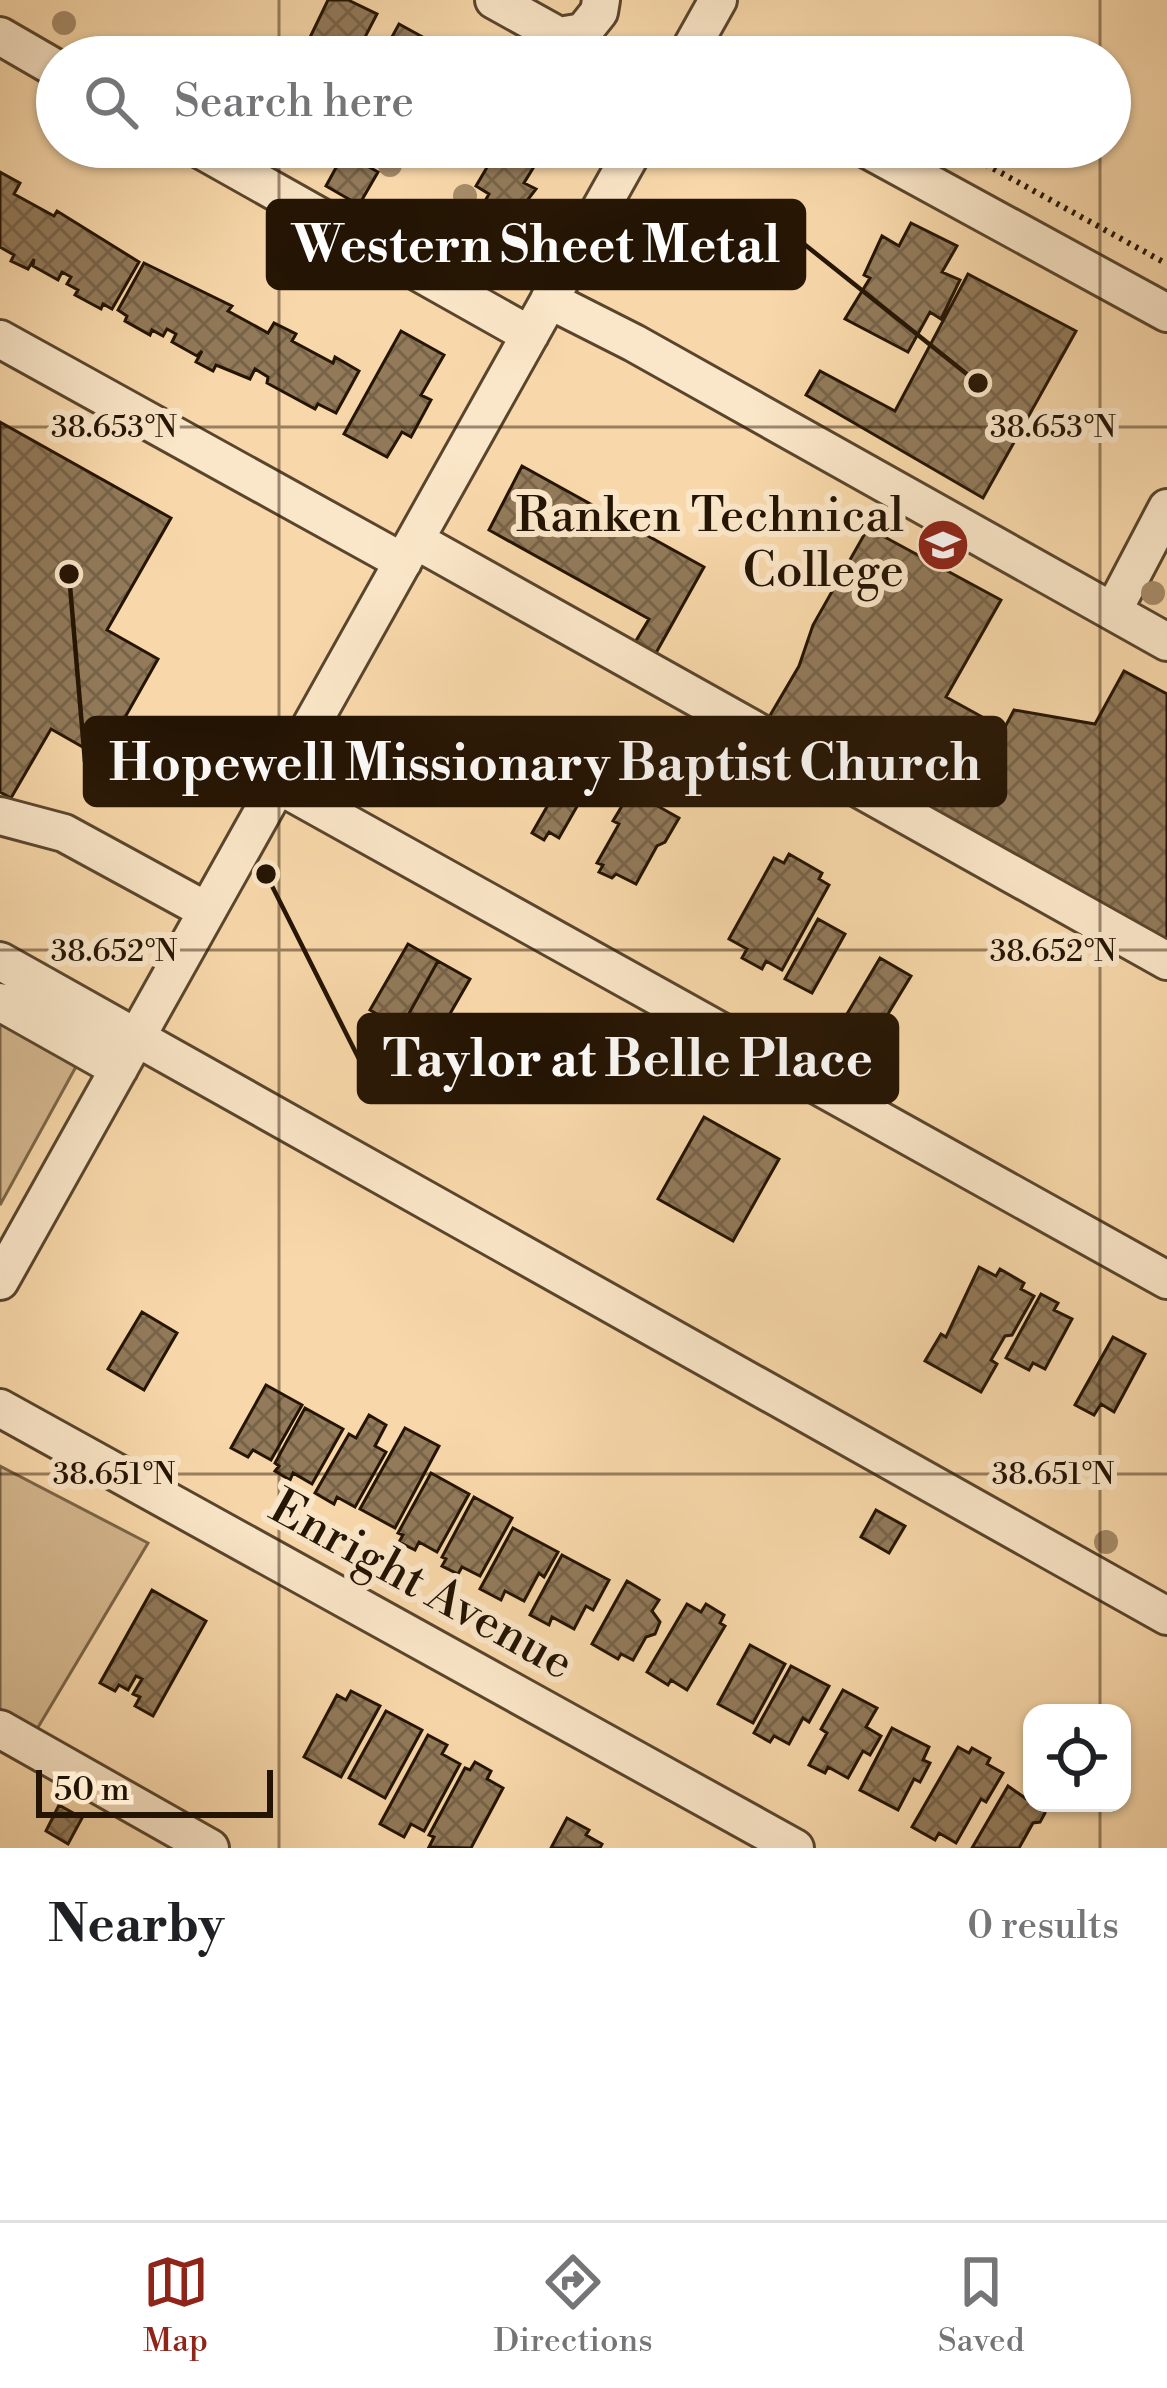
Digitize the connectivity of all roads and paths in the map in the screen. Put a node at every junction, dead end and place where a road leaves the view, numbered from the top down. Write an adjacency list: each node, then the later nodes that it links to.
1 (494, 0): 2 (street)
2 (601, 0)
3 (718, 0): 4 (street)
4 (700, 36)
5 (0, 37): 6 (street)
6 (36, 57)
7 (233, 168): 14 (street)
8 (623, 168): 12 (street)
9 (901, 168): 13 (street)
10 (992, 168): 11 (path)
11 (1167, 264)
12 (549, 300): 14 (street); 18 (street)
13 (1167, 313)
14 (530, 335): 17 (street)
15 (0, 339): 17 (street)
16 (1167, 508): 18 (street)
17 (409, 551): 20 (street); 24 (street)
18 (1113, 611): 19 (street)
19 (1167, 642)
20 (278, 785): 22 (street); 28 (street)
21 (0, 816): 22 (street)
22 (207, 911): 26 (street)
23 (0, 961): 26 (street)
24 (1167, 961)
25 (0, 1002): 26 (street)
26 (128, 1054): 27 (street); 30 (street)
27 (6, 1258)
28 (1167, 1280)
29 (0, 1408): 33 (street, Enright Avenue)
30 (1167, 1616)
31 (0, 1730): 32 (street)
32 (210, 1848)
33 (795, 1848)

